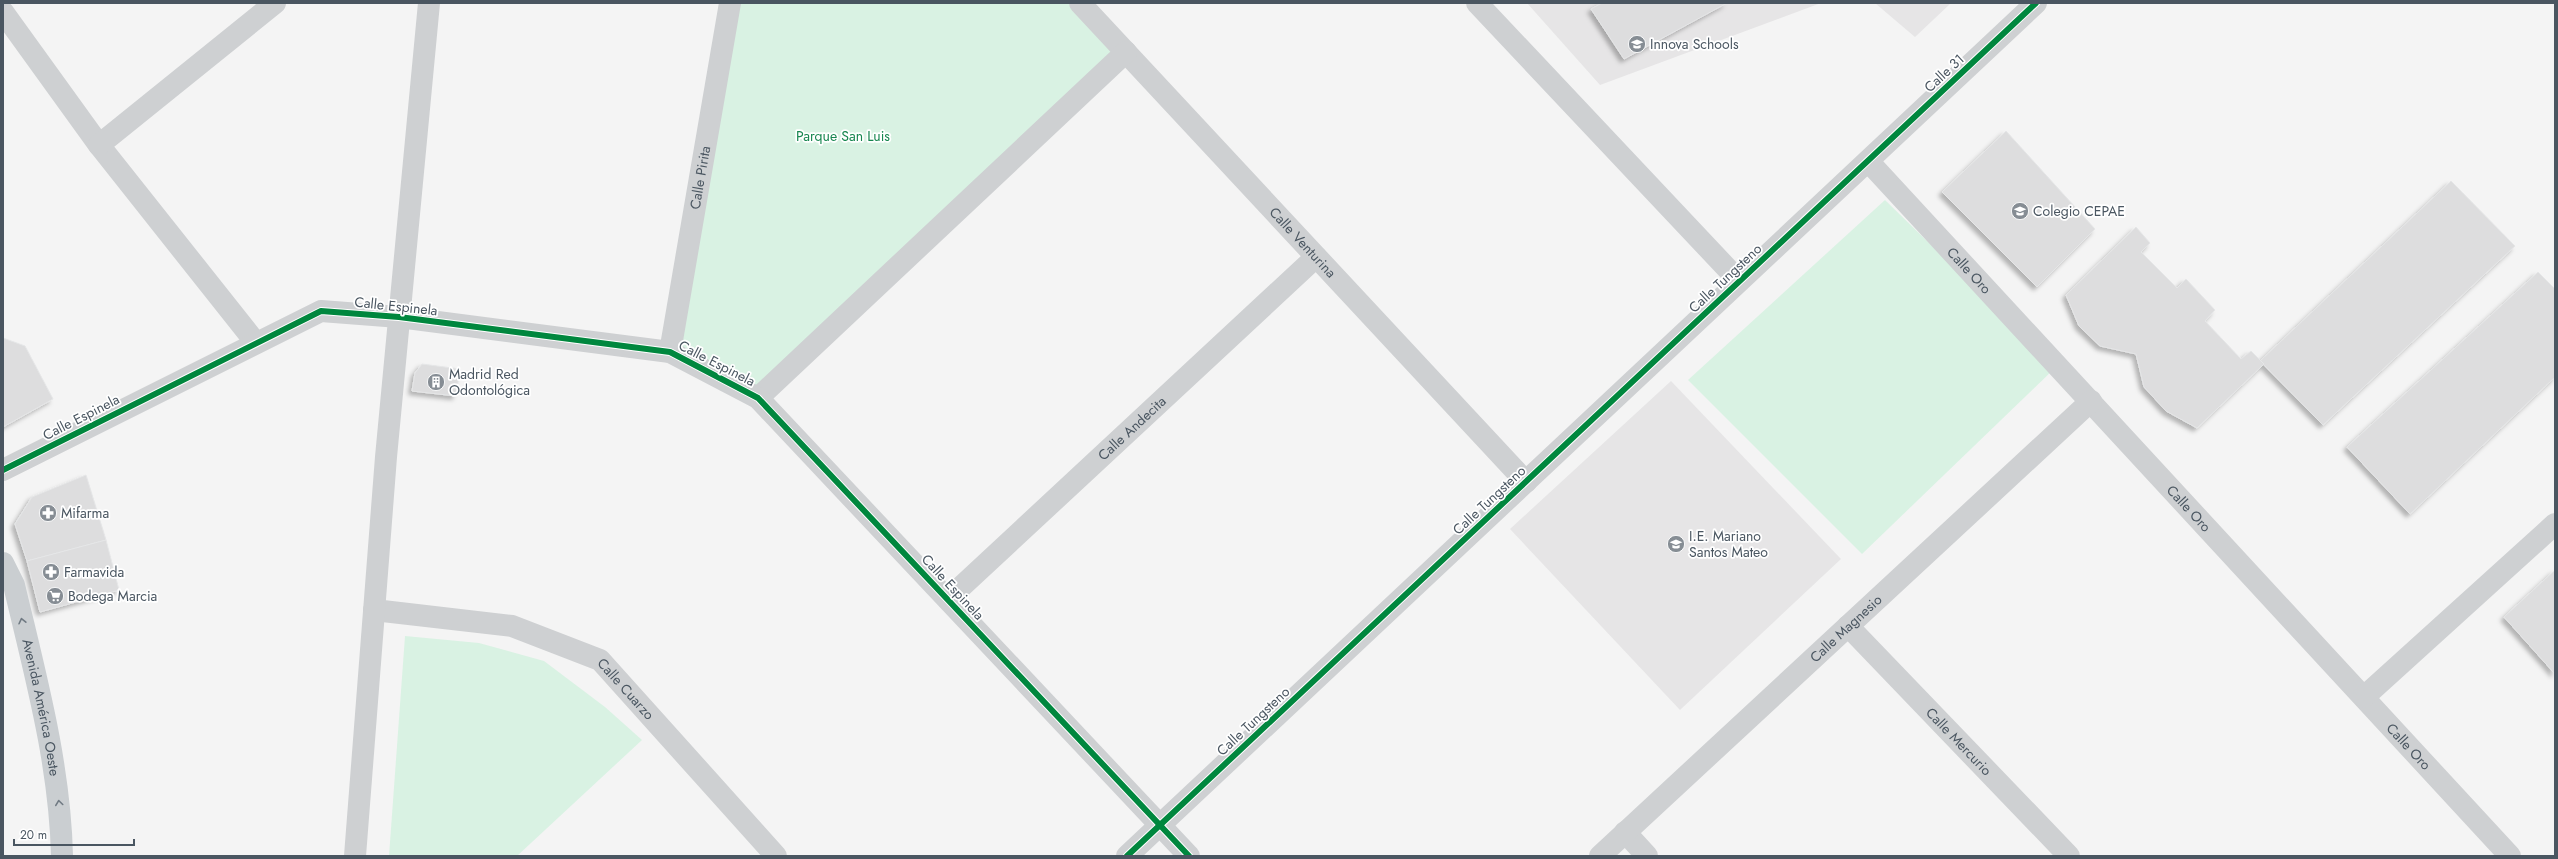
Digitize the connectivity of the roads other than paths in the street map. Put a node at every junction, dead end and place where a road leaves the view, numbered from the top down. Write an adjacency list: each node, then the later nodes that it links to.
1 (275, 3): 9 (street)
2 (429, 3): 13 (street)
3 (730, 3): 15 (street, Calle Pirita)
4 (1080, 3): 8 (street, Calle Venturina)
5 (1477, 3): 12 (street)
6 (2036, 3): 10 (street, Calle 31)
7 (3, 12): 9 (street)
8 (1126, 52): 11 (street, Calle Venturina); 16 (street)
9 (98, 145): 14 (street)
10 (1868, 161): 12 (street, Calle Tungsteno); 17 (street, Calle Oro)
11 (1316, 257): 19 (street, Calle Venturina); 22 (street, Calle Andecita)
12 (1739, 281): 19 (street, Calle Tungsteno)
13 (399, 317): 14 (street, Calle Espinela); 15 (street, Calle Espinela); 23 (street)
14 (256, 344): 18 (street, Calle Espinela)
15 (670, 352): 16 (street, Calle Espinela)
16 (758, 398): 22 (street, Calle Espinela)
17 (2091, 401): 24 (street, Calle Magnesio); 25 (street, Calle Oro)
18 (3, 470)
19 (1526, 482): 26 (street, Calle Tungsteno)
20 (2555, 524): 25 (street)
21 (3, 563): 28 (main road, Avenida América Oeste, one-way to 21)
22 (948, 599): 26 (street, Calle Espinela)
23 (374, 610): 29 (street); 30 (street, Calle Cuarzo)
24 (1848, 626): 27 (street, Calle Magnesio); 35 (street, Calle Mercurio)
25 (2364, 697): 36 (street, Calle Oro)
26 (1160, 825): 31 (street, Calle Tungsteno); 32 (street, Calle Espinela)
27 (1625, 832): 33 (street, Calle Magnesio); 34 (street)
28 (62, 856)
29 (355, 856)
30 (776, 856)
31 (1127, 856)
32 (1189, 856)
33 (1600, 856)
34 (1647, 856)
35 (2069, 856)
36 (2510, 856)

